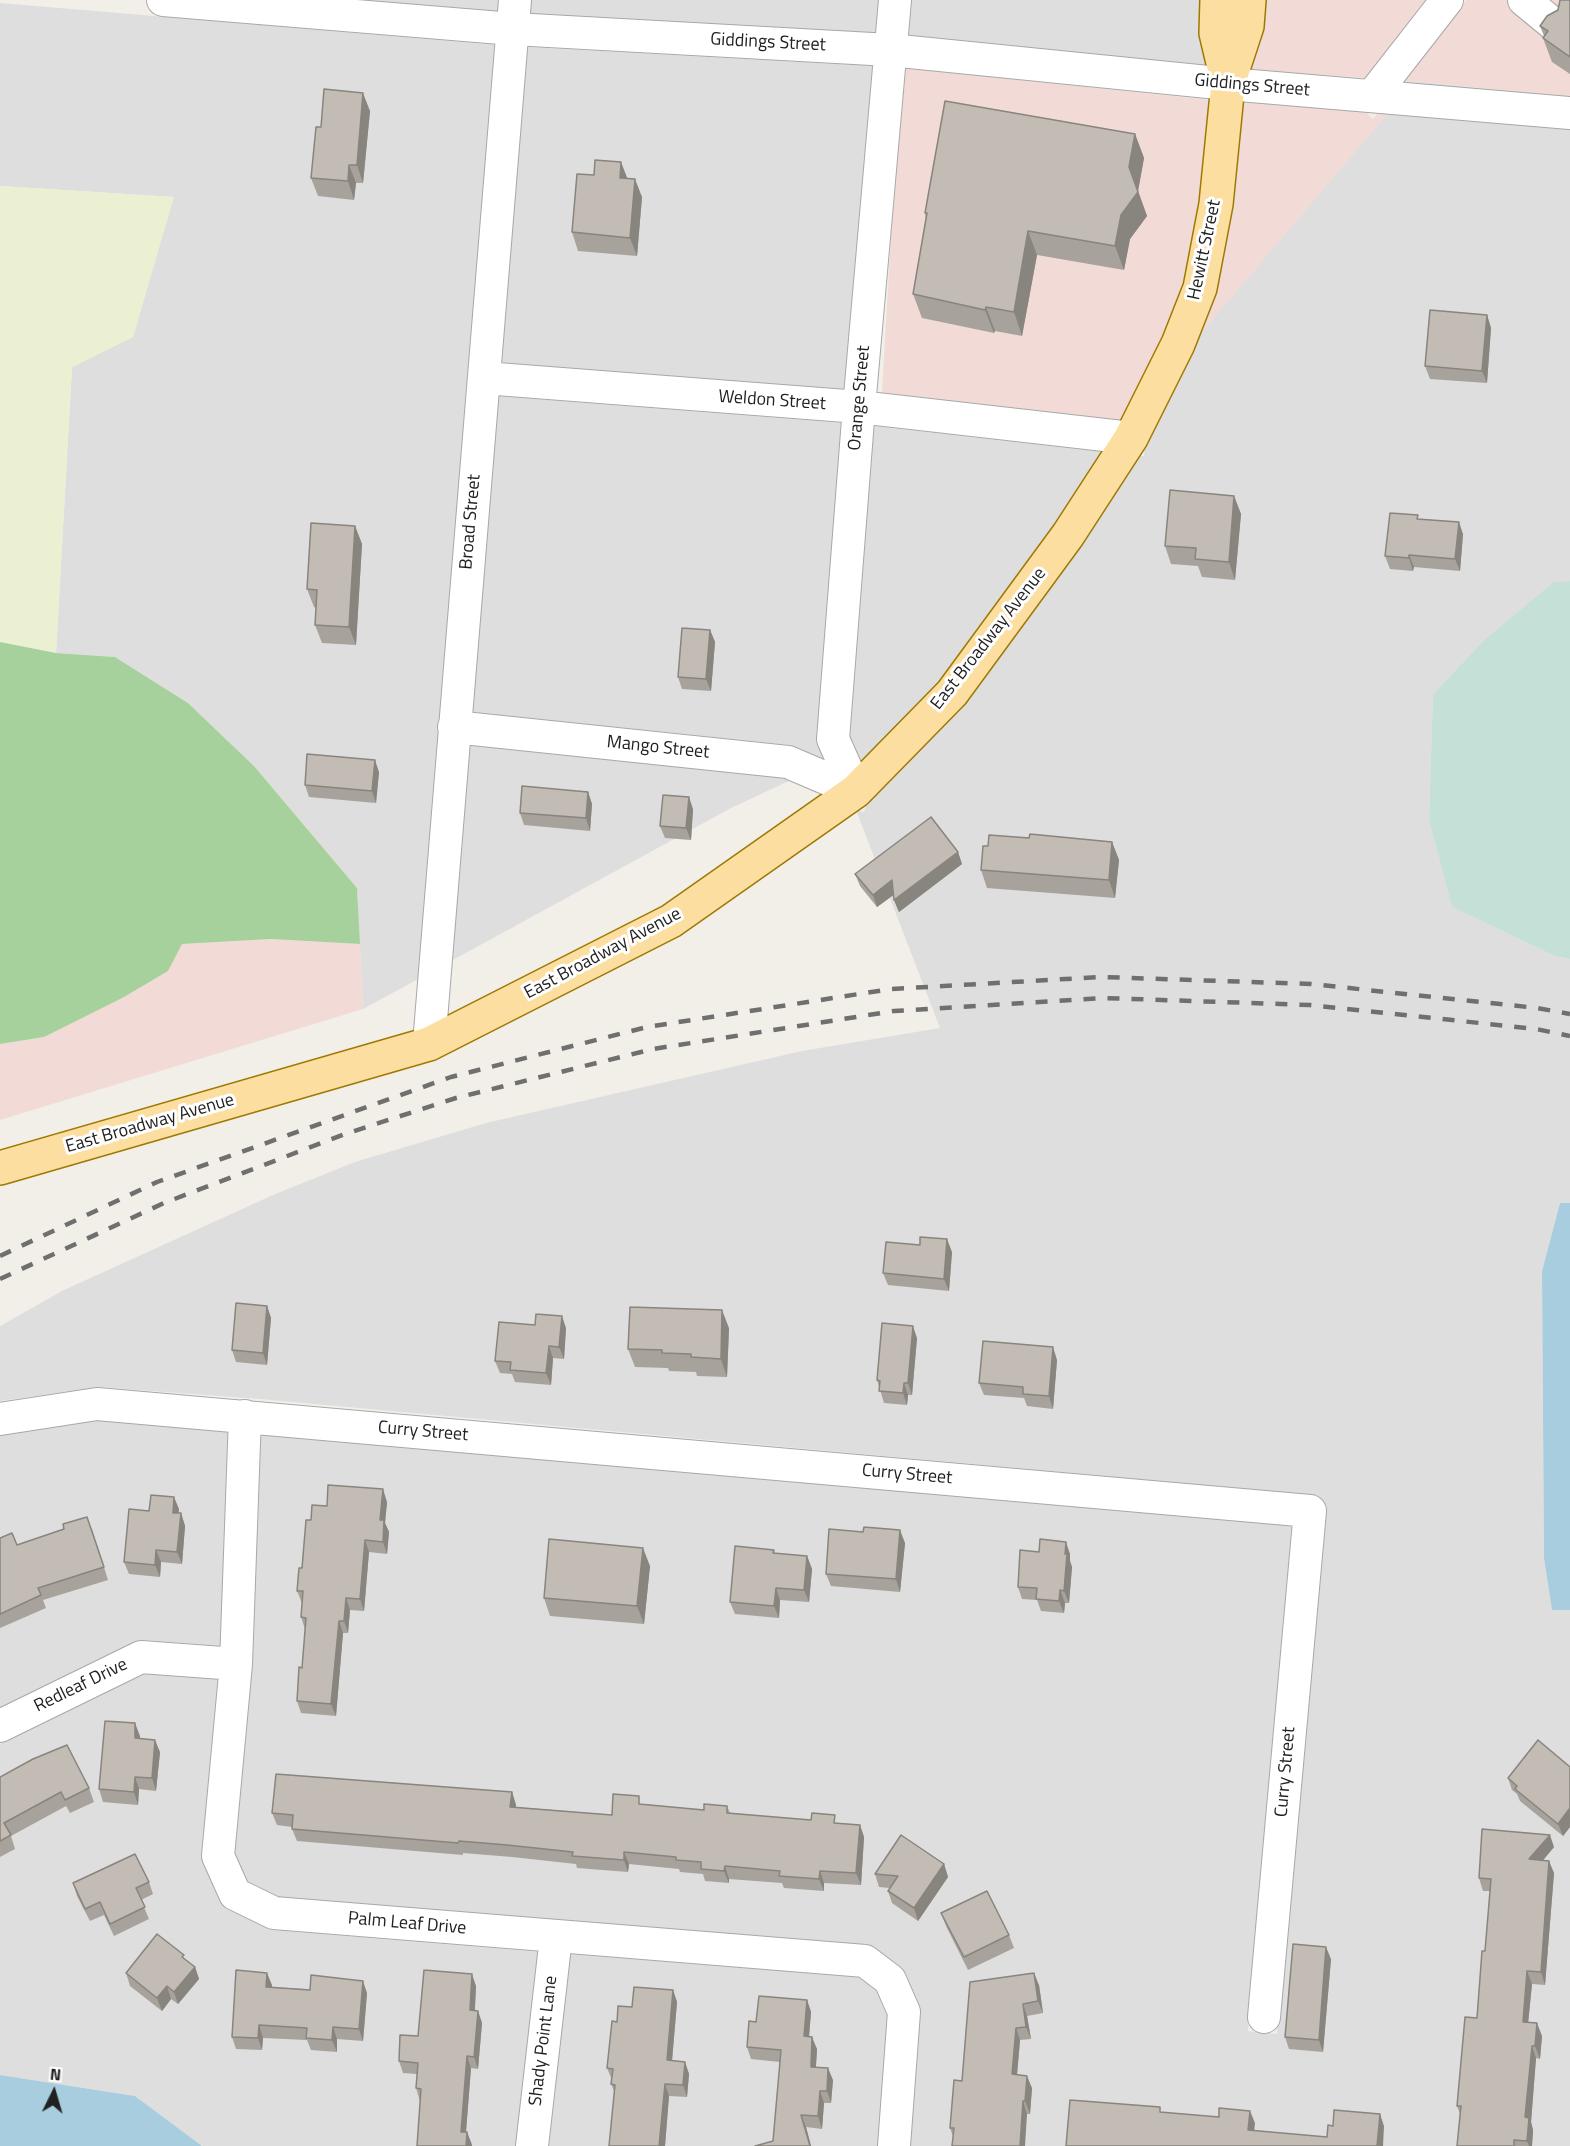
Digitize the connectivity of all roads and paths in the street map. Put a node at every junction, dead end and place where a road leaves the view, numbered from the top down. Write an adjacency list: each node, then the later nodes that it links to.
1 (163, 0): 7 (street, Giddings Street)
2 (895, 0): 9 (street, Orange Street)
3 (1217, 0): 10 (main road, Hewitt Street)
4 (1249, 0): 10 (main road, Hewitt Street)
5 (1447, 0): 11 (street)
6 (1524, 0): 8 (street)
7 (514, 15): 9 (street, Giddings Street); 13 (street, Broad Street)
8 (1552, 23)
9 (890, 50): 10 (street, Giddings Street); 14 (street, Orange Street)
10 (1228, 84): 11 (street, Giddings Street); 15 (main road, Hewitt Street)
11 (1372, 96): 12 (street, Giddings Street)
12 (1570, 113)
13 (484, 378): 14 (street, Weldon Street); 16 (street, Broad Street)
14 (859, 407): 15 (street, Weldon Street); 17 (street, Orange Street)
15 (1131, 438): 17 (main road, East Broadway Avenue)
16 (454, 727): 17 (street, Mango Street); 18 (street, Broad Street)
17 (856, 791): 18 (main road, East Broadway Avenue)
18 (429, 1044): 19 (main road, East Broadway Avenue)
19 (0, 1168)
20 (245, 1416): 21 (street, Curry Street); 22 (street, Palm Leaf Drive); 25 (street, Curry Street)
21 (0, 1419)
22 (236, 1664): 23 (street, Redleaf Drive); 24 (street, Palm Leaf Drive)
23 (0, 1726)
24 (556, 1937): 26 (street, Shady Point Lane); 27 (street, Palm Leaf Drive)
25 (1264, 2017)
26 (532, 2146)
27 (894, 2146)

